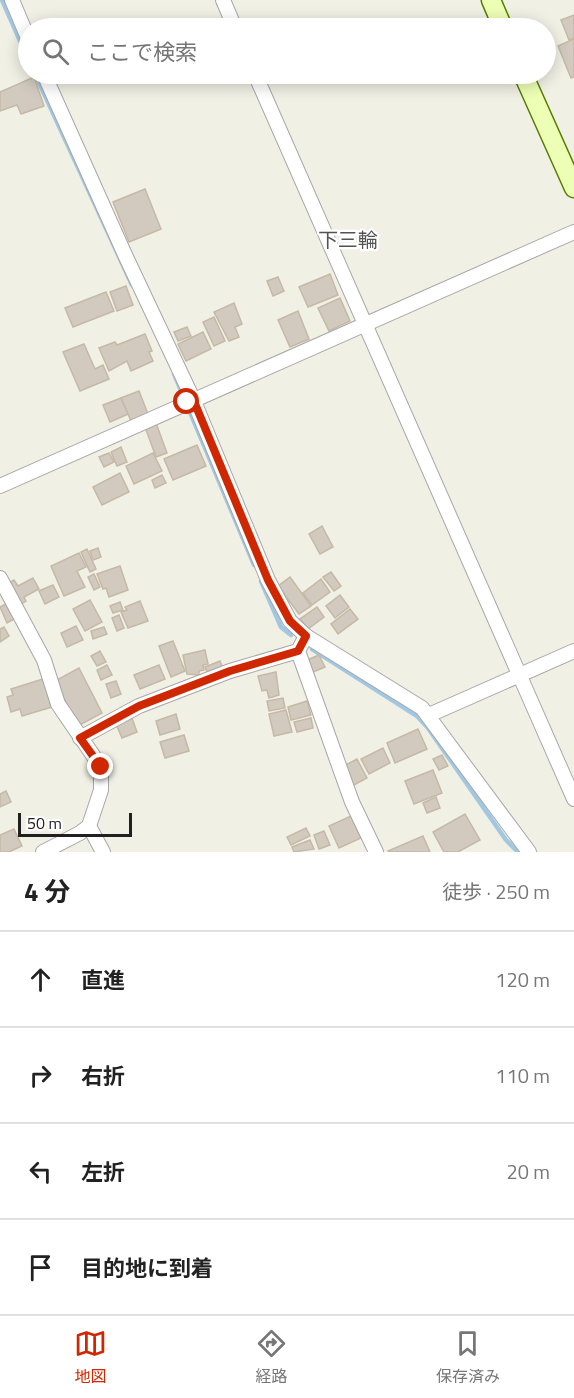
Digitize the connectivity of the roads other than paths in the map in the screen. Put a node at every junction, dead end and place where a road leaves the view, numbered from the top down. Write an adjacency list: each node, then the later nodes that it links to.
1 (223, 0): 4 (street)
2 (491, 0): 5 (main road)
3 (9, 4): 6 (street)
4 (231, 18)
5 (499, 18)
6 (18, 20)
7 (48, 84): 13 (street)
8 (259, 84): 12 (street)
9 (527, 84): 10 (main road)
10 (574, 188)
11 (574, 232): 12 (street)
12 (365, 324): 13 (street); 19 (street)
13 (188, 401): 14 (street); 16 (street)
14 (0, 486)
15 (0, 578): 21 (street)
16 (306, 636): 17 (street); 20 (street)
17 (298, 651): 21 (street); 27 (street)
18 (574, 651): 19 (street)
19 (520, 675): 20 (street); 22 (street)
20 (429, 715): 28 (street)
21 (80, 738): 23 (street)
22 (574, 799)
23 (88, 826): 24 (street); 26 (street)
24 (58, 848): 25 (street)
25 (44, 852)
26 (103, 852)
27 (376, 852)
28 (529, 852)

